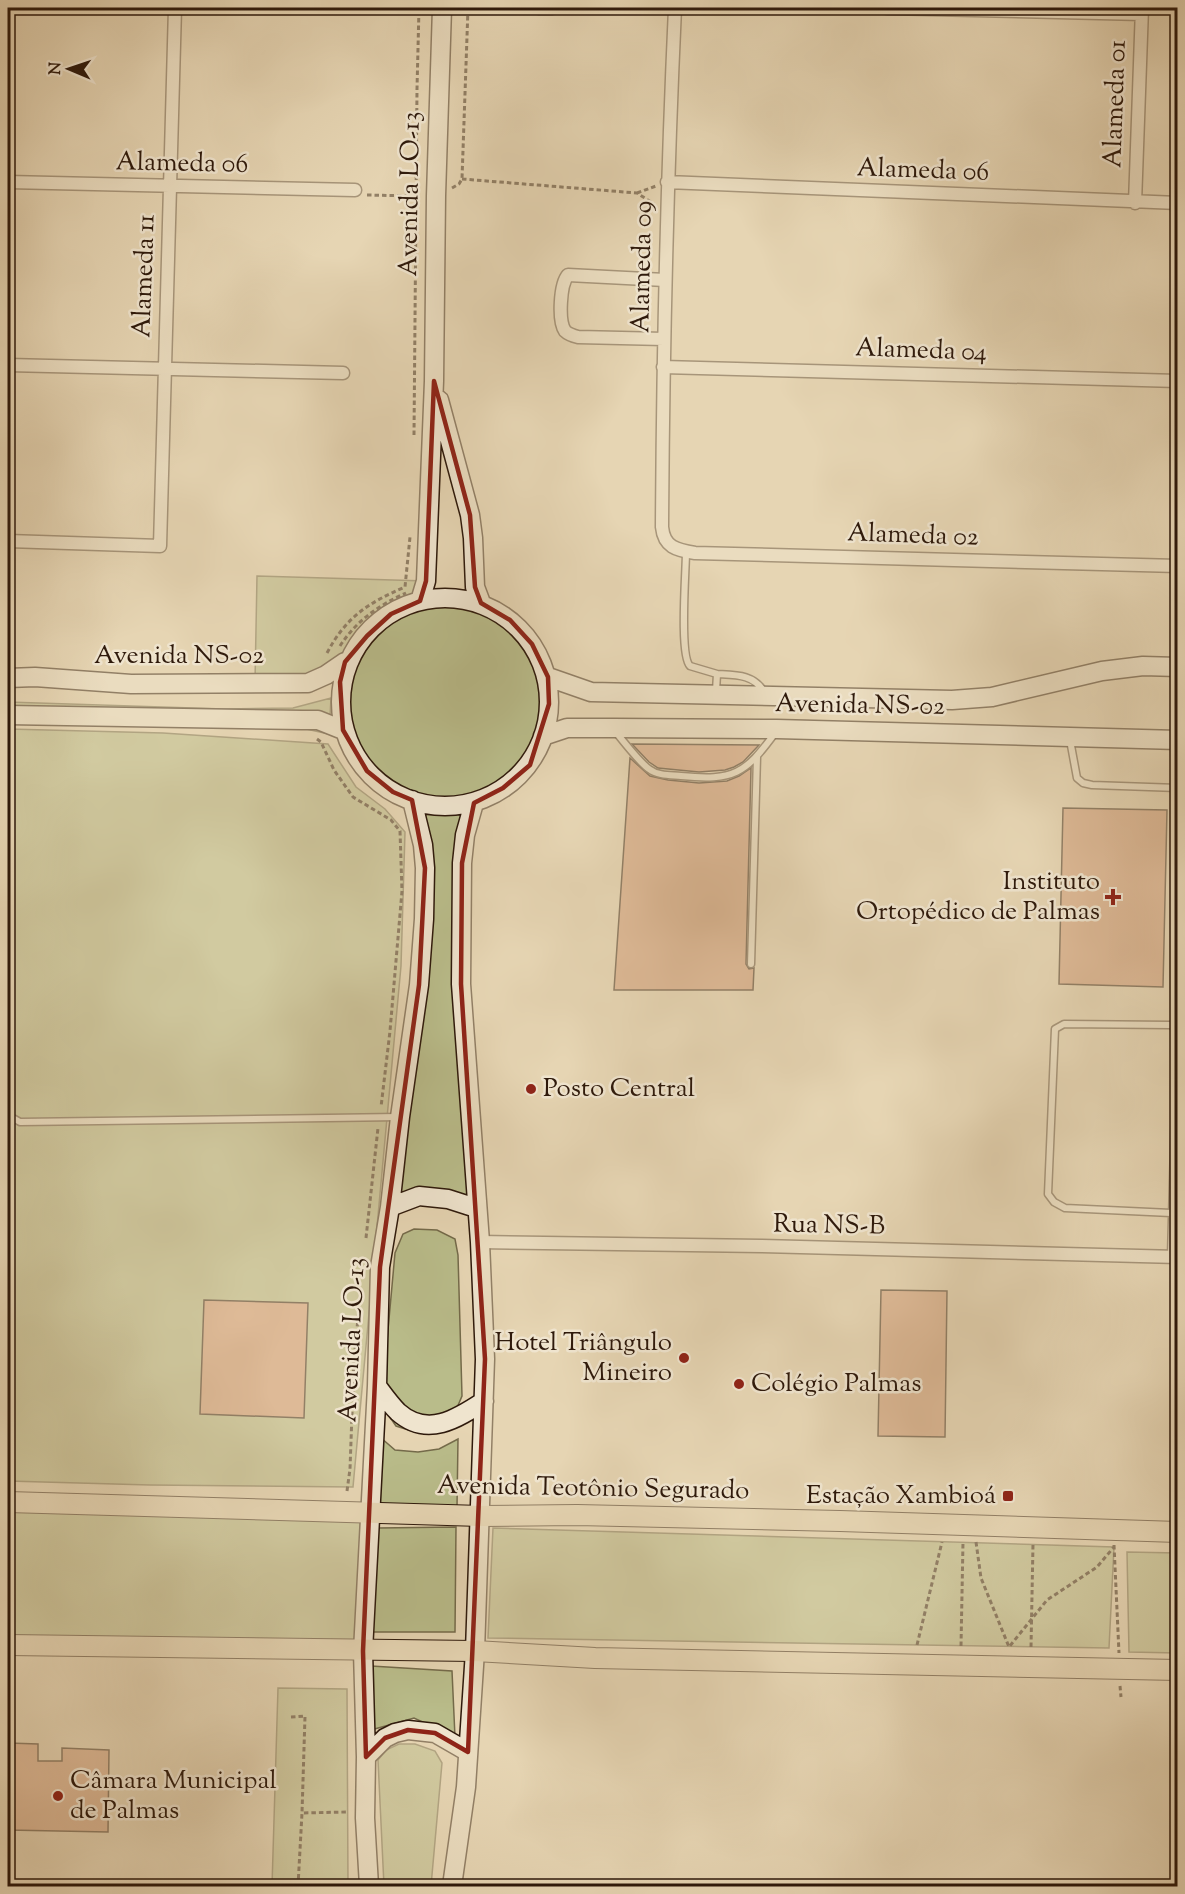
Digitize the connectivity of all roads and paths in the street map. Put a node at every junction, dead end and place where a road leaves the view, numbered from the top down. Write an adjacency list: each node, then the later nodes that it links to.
1 (175, 8): 12 (street, Alameda 11)
2 (442, 8): 15 (street, Avenida LO-13)
3 (468, 8): 9 (path)
4 (539, 8): 5 (street)
5 (552, 8)
6 (675, 8): 11 (street, Alameda 09)
7 (888, 8): 8 (street)
8 (1142, 11): 16 (street, Alameda 01)
9 (462, 179): 14 (path); 15 (path)
10 (8, 182): 12 (street, Alameda 06)
11 (667, 182): 14 (path); 16 (street, Alameda 06); 18 (street, Alameda 09)
12 (170, 186): 13 (street, Alameda 06); 23 (street, Alameda 11)
13 (355, 190): 15 (path)
14 (638, 193): 18 (path)
15 (436, 196): 25 (street, Avenida LO-13)
16 (1135, 203): 17 (street, Alameda 06)
17 (1178, 203)
18 (666, 212): 19 (street, Alameda 09)
19 (665, 280): 20 (street, Alameda 09); 20 (street)
20 (664, 339): 22 (street, Alameda 09)
21 (8, 365): 23 (street)
22 (663, 367): 26 (street, Alameda 04); 28 (street, Alameda 09)
23 (165, 369): 24 (street); 27 (street, Alameda 11)
24 (343, 373)
25 (434, 381): 30 (street, Avenida LO-13); 31 (street, Avenida LO-13)
26 (1178, 381)
27 (8, 541)
28 (686, 552): 29 (street, Alameda 02); 34 (lane)
29 (1178, 566)
30 (416, 593): 31 (street); 32 (street); 32 (path)
31 (481, 603): 35 (street)
32 (342, 655): 36 (street, Avenida NS-02); 42 (street)
33 (1178, 667): 38 (street, Avenida NS-02)
34 (717, 674): 37 (lane); 38 (lane)
35 (548, 677): 37 (street, Avenida NS-02); 43 (street)
36 (8, 678)
37 (716, 695): 38 (street, Avenida NS-02)
38 (766, 695)
39 (8, 715): 42 (street)
40 (613, 728): 41 (street, Avenida NS-02); 43 (street, Avenida NS-02); 46 (lane)
41 (777, 729): 44 (street, Avenida NS-02); 46 (lane)
42 (343, 730): 48 (street)
43 (543, 736): 49 (street)
44 (1070, 737): 45 (street, Avenida NS-02); 47 (lane)
45 (1178, 740)
46 (757, 757): 52 (lane)
47 (1178, 788)
48 (412, 800): 49 (street); 55 (street, Avenida LO-13)
49 (474, 803): 57 (street)
50 (1178, 898): 51 (lane)
51 (1178, 949)
52 (751, 964)
53 (1174, 1025): 58 (lane); 58 (lane)
54 (8, 1109): 55 (lane)
55 (400, 1117): 56 (street, Avenida LO-13)
56 (390, 1207): 57 (street); 61 (street, Avenida LO-13)
57 (476, 1208): 59 (street)
58 (1171, 1213): 60 (lane)
59 (480, 1242): 60 (street, Rua NS-B); 62 (street)
60 (1174, 1257)
61 (376, 1386): 62 (street); 64 (street, Avenida LO-13)
62 (484, 1401): 65 (street)
63 (8, 1502): 64 (main road, Avenida Teotônio Segurado)
64 (370, 1512): 65 (main road, Avenida Teotônio Segurado); 76 (street, Avenida LO-13)
65 (481, 1516): 67 (main road, Avenida Teotônio Segurado); 77 (street)
66 (1178, 1532): 67 (main road, Avenida Teotônio Segurado)
67 (1114, 1538): 70 (path); 78 (path)
68 (942, 1542): 73 (path)
69 (963, 1542): 74 (path)
70 (976, 1542)
71 (1033, 1544): 75 (path)
72 (8, 1645): 76 (main road)
73 (917, 1645)
74 (961, 1646)
75 (1031, 1647)
76 (363, 1651): 77 (main road); 83 (street, Avenida LO-13)
77 (475, 1652): 78 (main road); 82 (street)
78 (1119, 1669): 79 (main road); 80 (path)
79 (1178, 1670)
80 (1121, 1696)
81 (291, 1717): 85 (path)
82 (468, 1752): 83 (street); 88 (street)
83 (366, 1757): 87 (street, Avenida LO-13)
84 (347, 1812): 85 (path)
85 (302, 1813): 86 (path)
86 (298, 1887)
87 (369, 1887)
88 (452, 1887)

